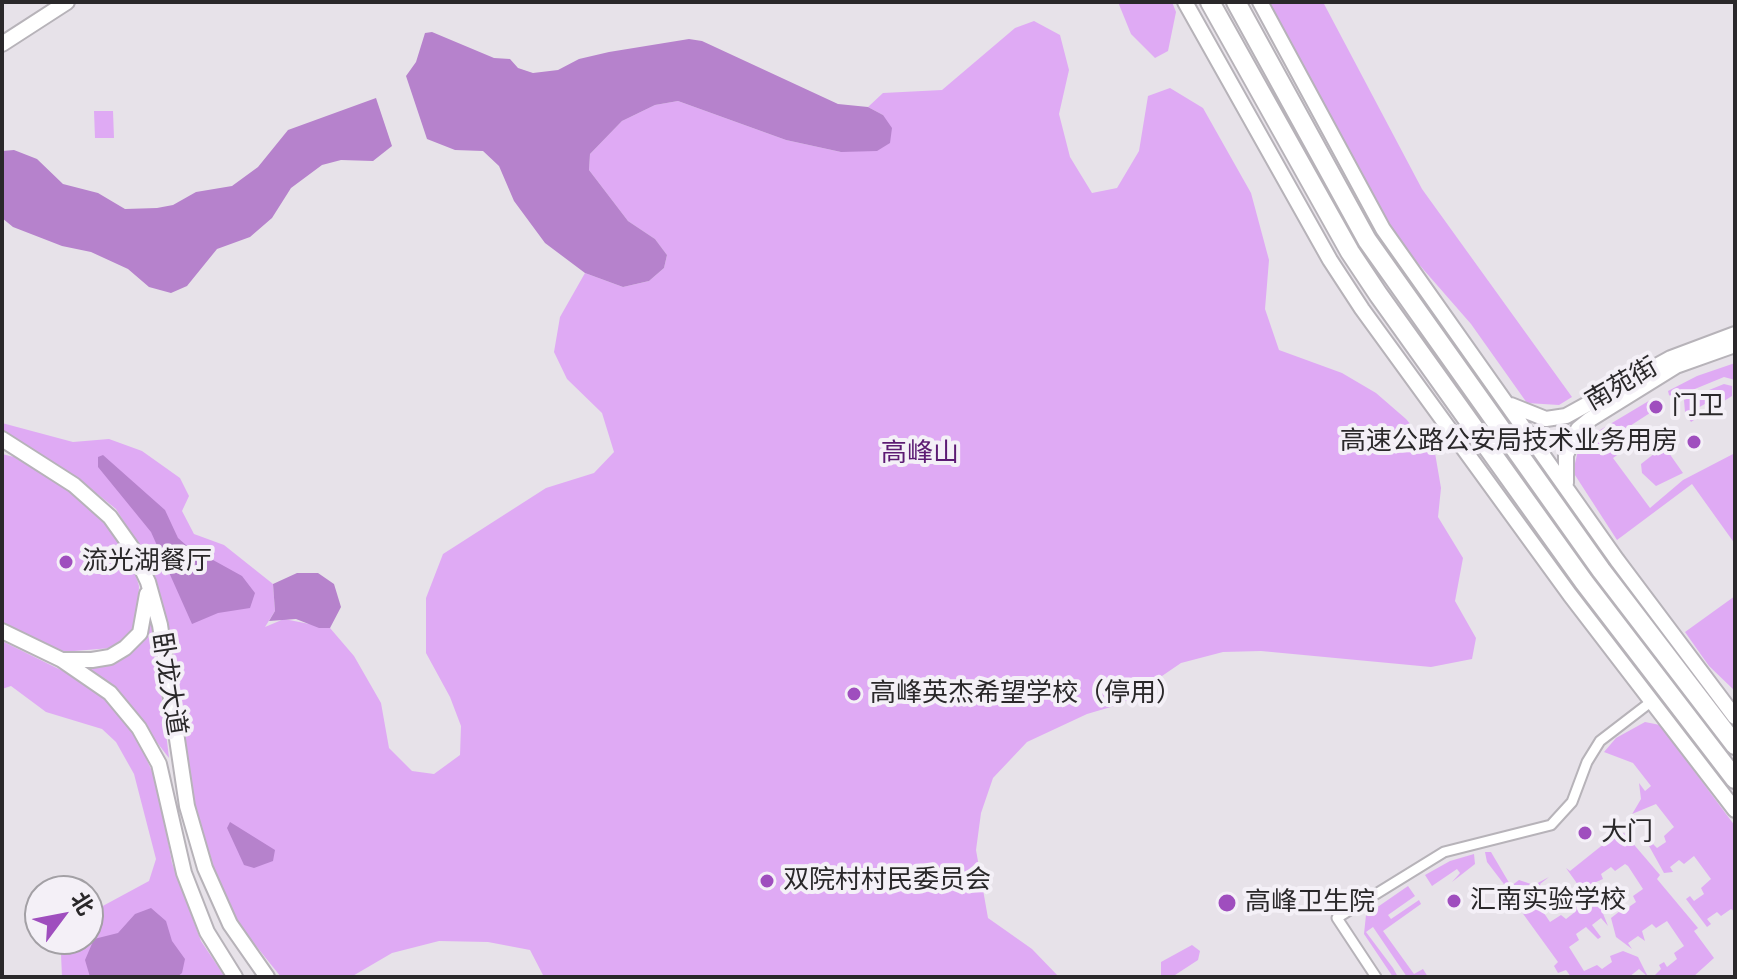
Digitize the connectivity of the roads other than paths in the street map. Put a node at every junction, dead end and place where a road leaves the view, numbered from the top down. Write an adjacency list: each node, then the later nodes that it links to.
1 (67, 2): 6 (street)
2 (1185, 2): 8 (street)
3 (1210, 2): 10 (highway)
4 (1236, 2): 7 (highway)
5 (1260, 2): 9 (street)
6 (2, 44)
7 (1279, 77): 9 (street); 22 (highway)
8 (1239, 94): 10 (street); 19 (street)
9 (1352, 174): 13 (street)
10 (1320, 196): 21 (highway)
11 (1735, 334): 13 (street, 南苑街)
12 (1735, 345): 15 (street)
13 (1508, 404): 15 (street)
14 (5, 443): 16 (street, 卧龙大道)
15 (1567, 487): 20 (street)
16 (148, 582): 18 (street); 27 (street, 卧龙大道)
17 (2, 631): 18 (street, 卧龙大道)
18 (62, 660): 26 (street, 卧龙大道)
19 (1652, 701): 25 (street); 28 (street)
20 (1735, 719)
21 (1699, 731): 23 (highway); 24 (street)
22 (1735, 745)
23 (1735, 779)
24 (1735, 796)
25 (1735, 810)
26 (235, 977)
27 (267, 977)
28 (1376, 977)

